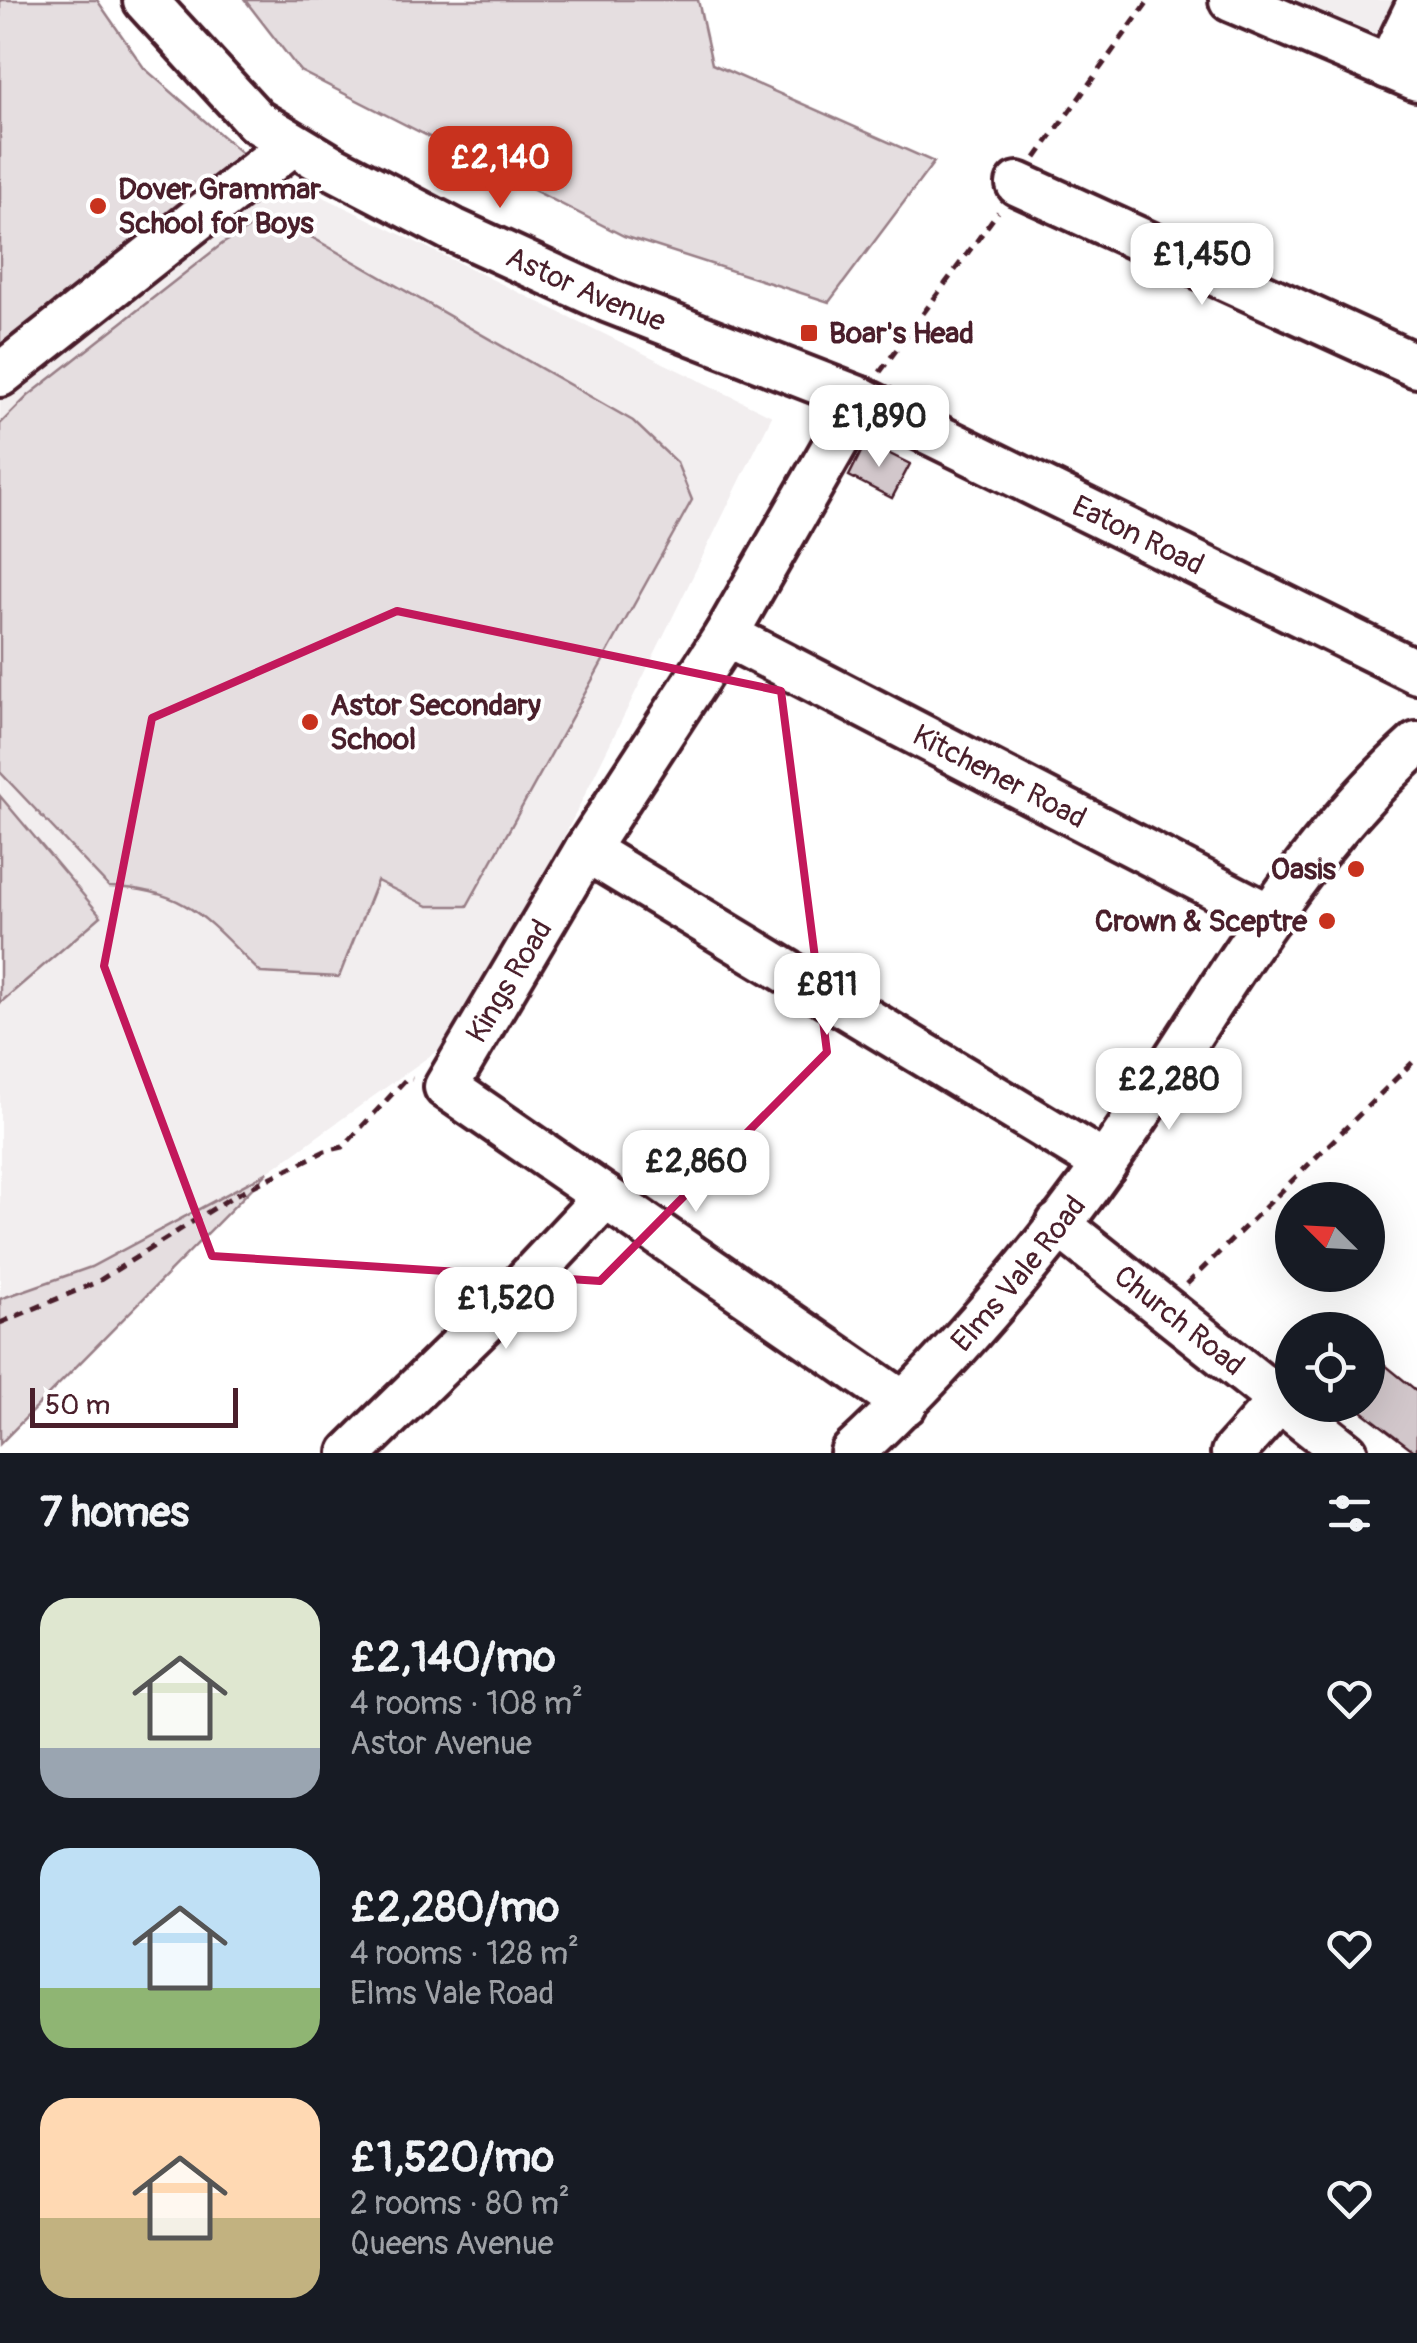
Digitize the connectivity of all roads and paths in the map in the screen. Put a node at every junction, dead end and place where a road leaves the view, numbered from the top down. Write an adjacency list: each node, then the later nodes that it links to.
1 (145, 0): 5 (street, Astor Avenue)
2 (1231, 0): 4 (street)
3 (1417, 7): 4 (street)
4 (1402, 73)
5 (291, 145): 8 (street); 9 (street, Astor Avenue)
6 (1018, 184): 7 (street)
7 (1417, 366)
8 (0, 375)
9 (861, 399): 10 (street, Kings Road); 11 (street, Eaton Road)
10 (726, 635): 13 (street, Kings Road); 14 (street, Kitchener Road)
11 (1417, 672)
12 (1417, 744): 14 (street, Elms Vale Road)
13 (586, 850): 16 (street, Kings Road); 17 (street)
14 (1270, 916): 17 (street, Elms Vale Road)
15 (1417, 1058): 20 (path)
16 (426, 1082): 18 (street); 21 (path)
17 (1105, 1164): 19 (street, Elms Vale Road)
18 (606, 1196): 23 (street); 26 (street)
19 (1058, 1224): 20 (street, Church Road); 23 (street, Elms Vale Road)
20 (1164, 1308): 22 (street, Church Road)
21 (0, 1323)
22 (1275, 1396)
23 (904, 1404): 27 (street, Elms Vale Road)
24 (1275, 1406): 28 (street)
25 (1307, 1422): 29 (street, Church Road)
26 (351, 1453)
27 (852, 1453)
28 (1232, 1453)
29 (1346, 1453)

